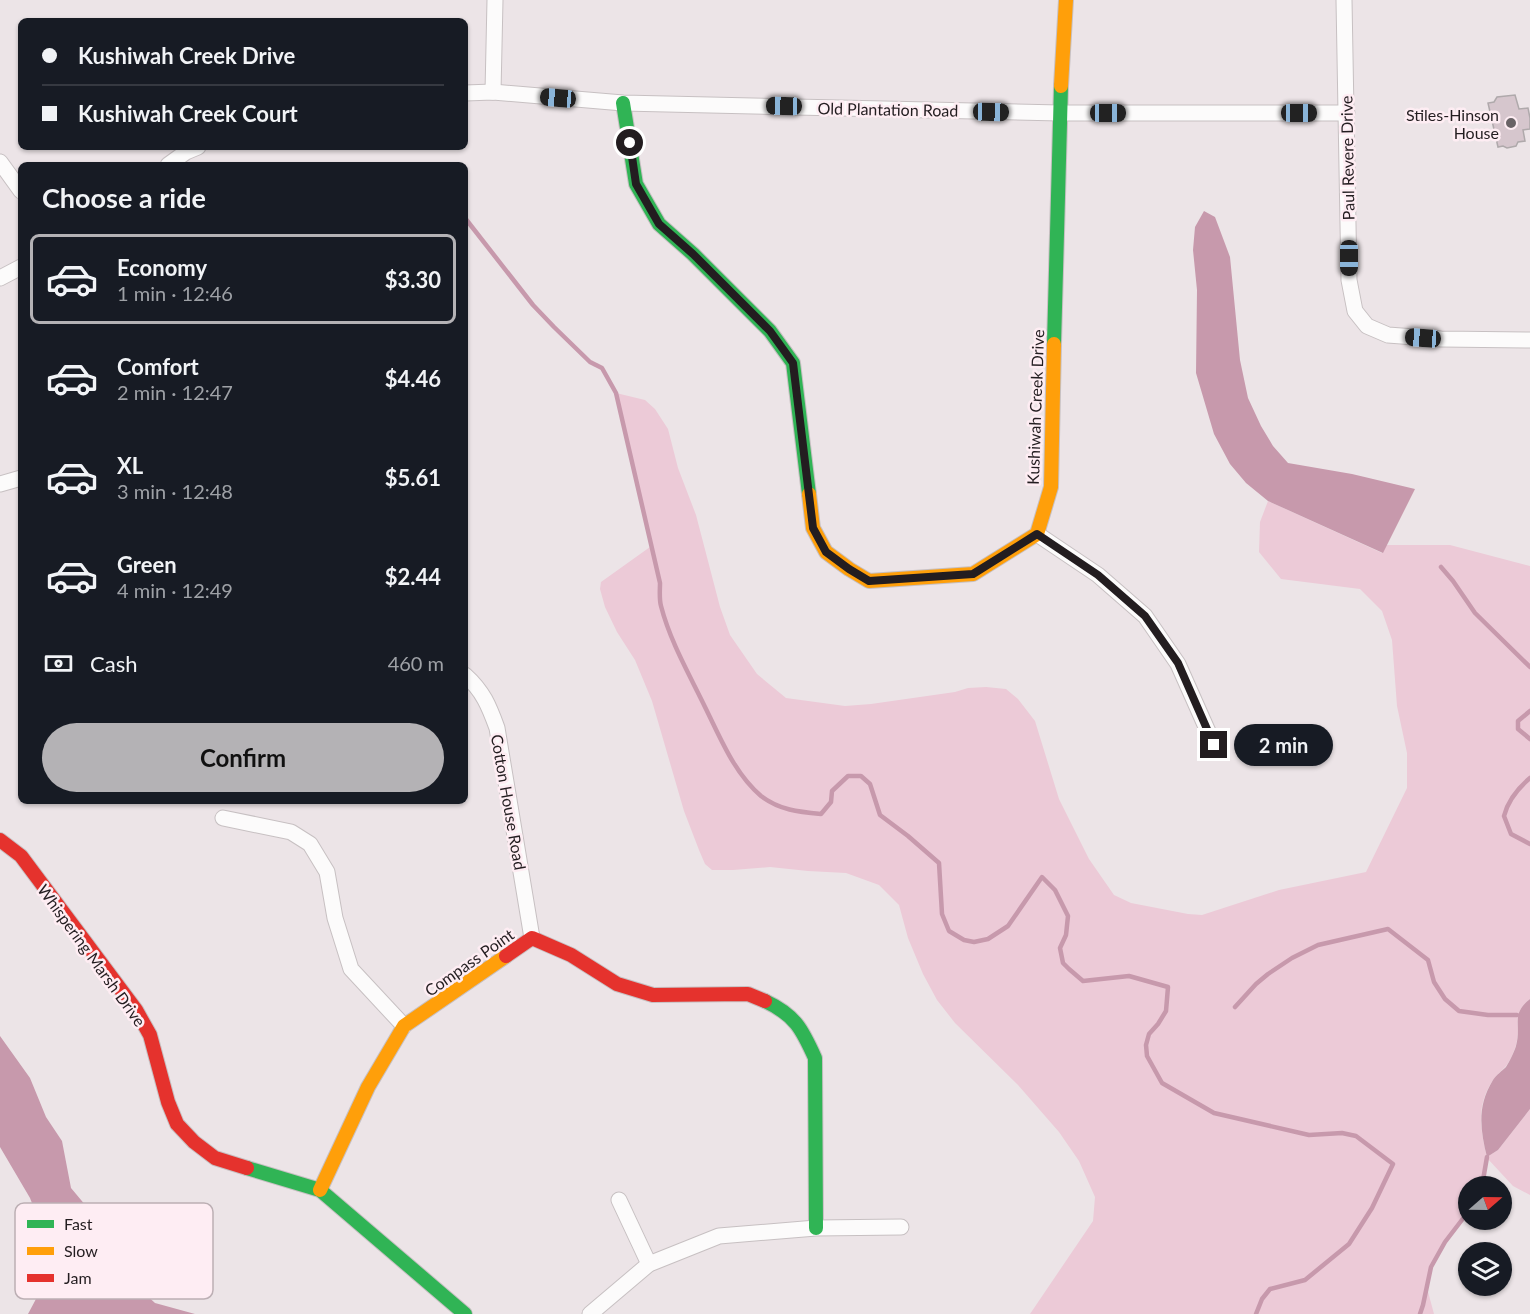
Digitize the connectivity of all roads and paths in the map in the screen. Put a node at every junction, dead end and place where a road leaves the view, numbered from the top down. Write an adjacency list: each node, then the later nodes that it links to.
1 (495, 0): 4 (street)
2 (1066, 0): 7 (street, Kushiwah Creek Drive)
3 (1344, 0): 8 (street, Paul Revere Drive)
4 (493, 92): 5 (street, Old Plantation Road); 6 (street, Old Plantation Road)
5 (468, 93)
6 (623, 103): 7 (street, Old Plantation Road); 18 (street)
7 (1060, 113): 8 (street, Old Plantation Road); 18 (street, Kushiwah Creek Drive)
8 (1347, 113): 15 (street, Paul Revere Drive)
9 (191, 150): 11 (street)
10 (0, 162): 12 (street)
11 (172, 162)
12 (18, 187)
13 (18, 269): 14 (street)
14 (0, 278)
15 (1530, 340)
16 (18, 479): 17 (street)
17 (0, 484)
18 (1037, 534): 20 (street)
19 (468, 678): 23 (street, Cotton House Road)
20 (1214, 745)
21 (223, 818): 24 (street)
22 (0, 840): 25 (street, Whispering Marsh Drive)
23 (532, 938): 24 (street, Compass Point); 28 (street, Compass Point)
24 (404, 1026): 25 (street, Compass Point)
25 (320, 1190): 30 (street, Whispering Marsh Drive)
26 (619, 1200): 29 (street)
27 (901, 1227): 28 (street)
28 (816, 1228): 29 (street)
29 (649, 1263): 31 (street)
30 (465, 1314)
31 (590, 1314)

